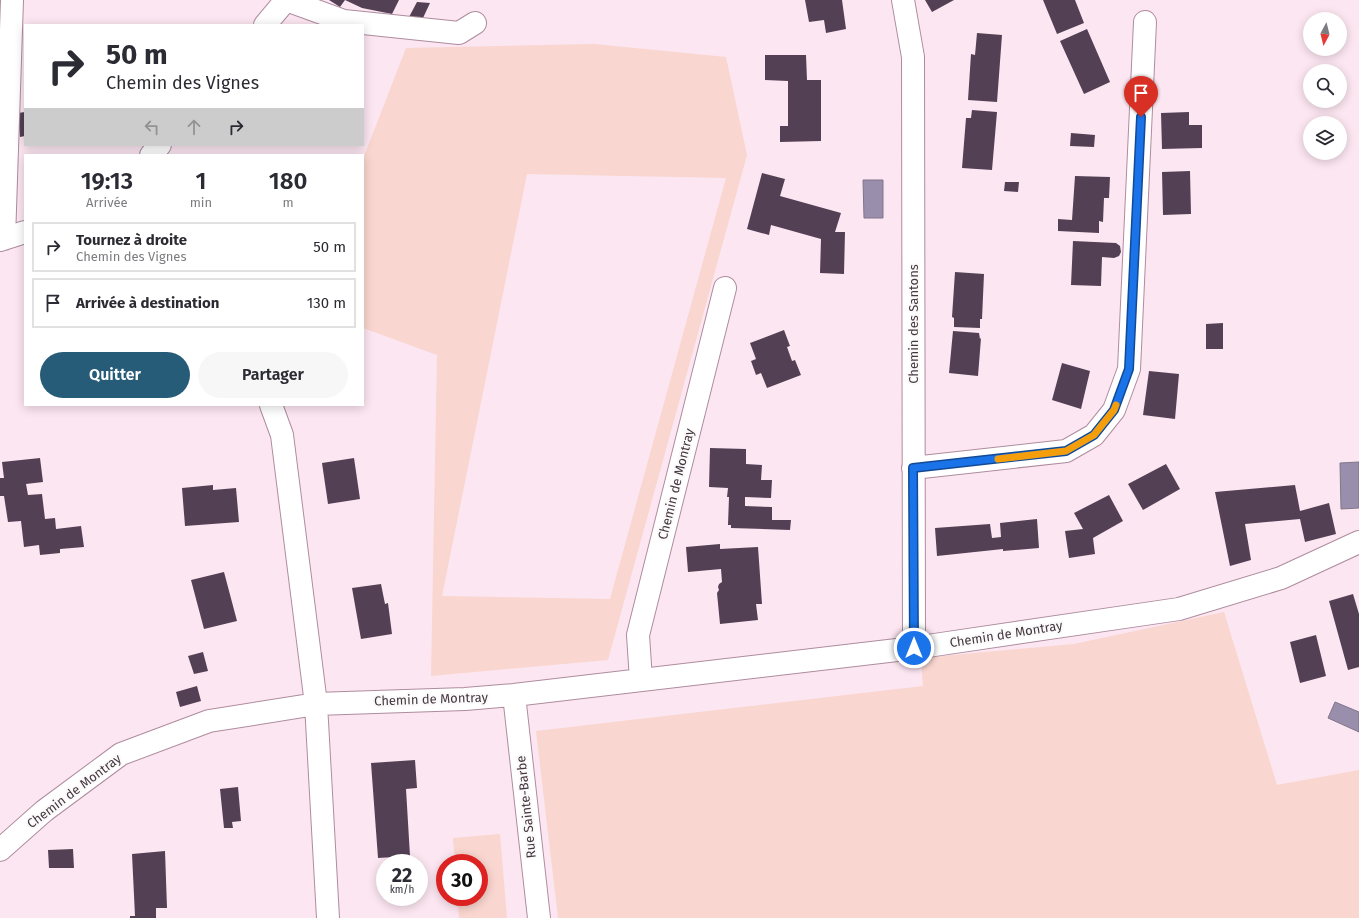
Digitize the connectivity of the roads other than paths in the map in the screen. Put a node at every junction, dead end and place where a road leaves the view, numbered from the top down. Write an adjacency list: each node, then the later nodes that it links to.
1 (12, 0): 10 (street)
2 (286, 0): 5 (street); 6 (street)
3 (903, 0): 13 (street, Chemin des Santons)
4 (1145, 22): 13 (street)
5 (475, 23)
6 (266, 24)
7 (159, 146): 8 (street)
8 (152, 154)
9 (24, 232): 10 (street)
10 (2, 239)
11 (725, 288): 16 (street, Chemin de Montray)
12 (271, 406): 18 (street)
13 (913, 468): 15 (street, Chemin des Santons)
14 (1359, 542): 15 (street, Chemin de Montray)
15 (914, 648): 16 (street, Chemin de Montray)
16 (641, 680): 17 (street, Chemin de Montray)
17 (514, 695): 18 (street, Chemin de Montray); 21 (street, Rue Sainte-Barbe)
18 (316, 704): 19 (street, Chemin de Montray); 20 (street)
19 (0, 850)
20 (328, 918)
21 (539, 918)

